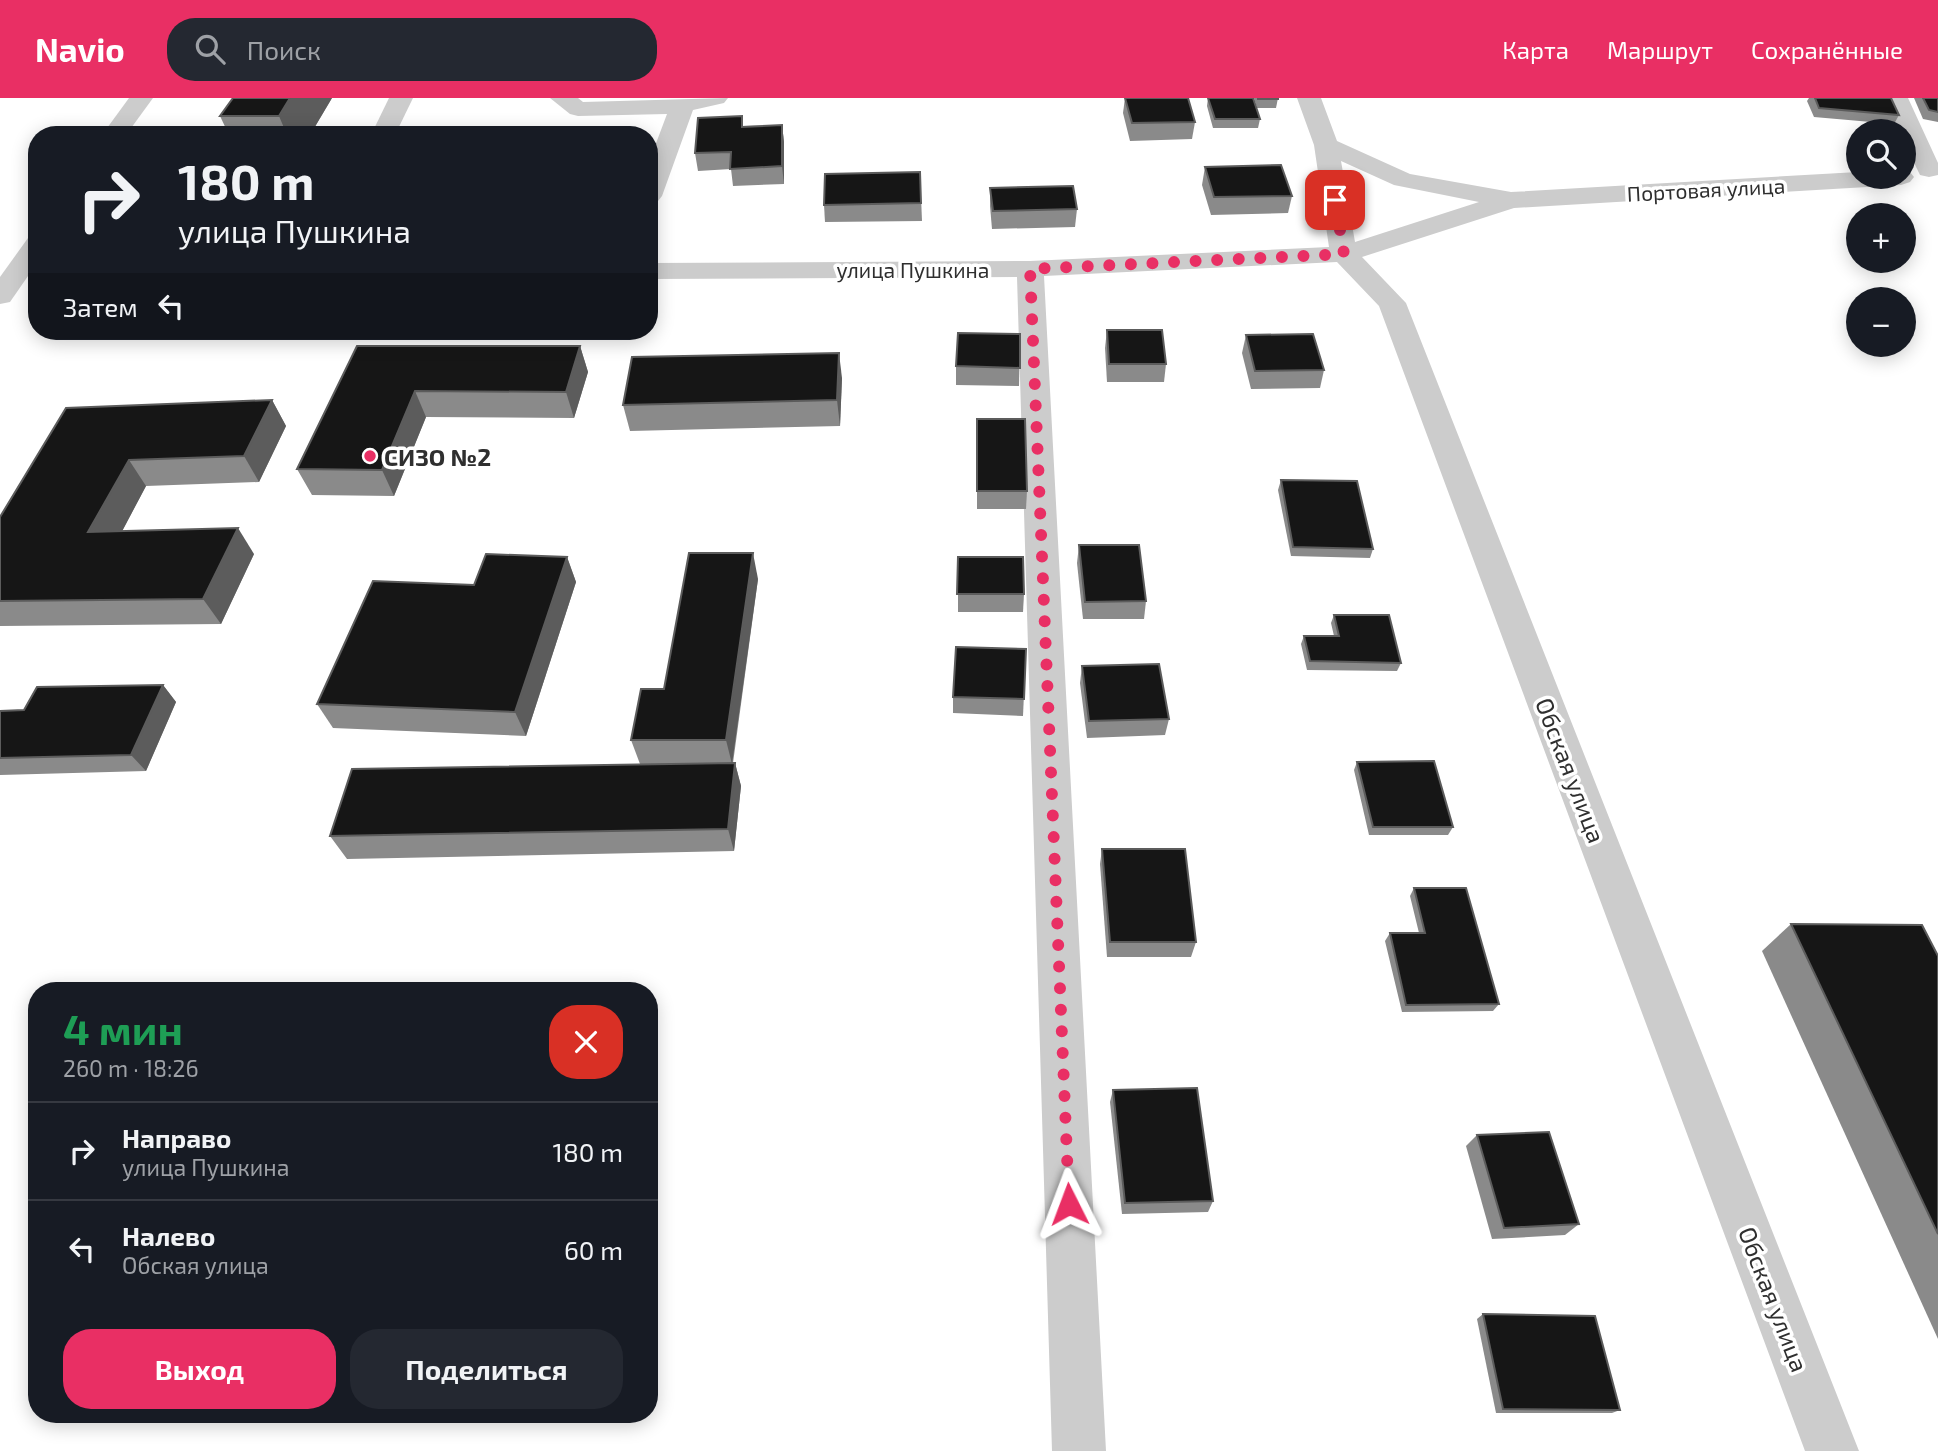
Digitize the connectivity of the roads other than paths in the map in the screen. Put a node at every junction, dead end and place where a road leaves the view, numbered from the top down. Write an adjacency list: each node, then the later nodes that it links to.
1 (141, 98): 8 (street)
2 (401, 98): 9 (street)
3 (562, 98): 7 (street)
4 (716, 98): 7 (street)
5 (1308, 98): 10 (street)
6 (1896, 98): 11 (street)
7 (683, 104): 12 (street)
8 (121, 126)
9 (387, 126)
10 (1326, 145): 14 (street); 15 (street)
11 (1933, 169)
12 (658, 172)
13 (1846, 179): 14 (street, Портовая улица)
14 (1511, 200): 15 (street, улица Пушкина)
15 (1344, 254): 17 (street, улица Пушкина); 22 (street, Обская улица)
16 (28, 256): 20 (street)
17 (1030, 269): 18 (street, улица Пушкина); 21 (street)
18 (658, 271)
19 (28, 292): 20 (street)
20 (1, 294)
21 (1079, 1451)
22 (1832, 1451)

